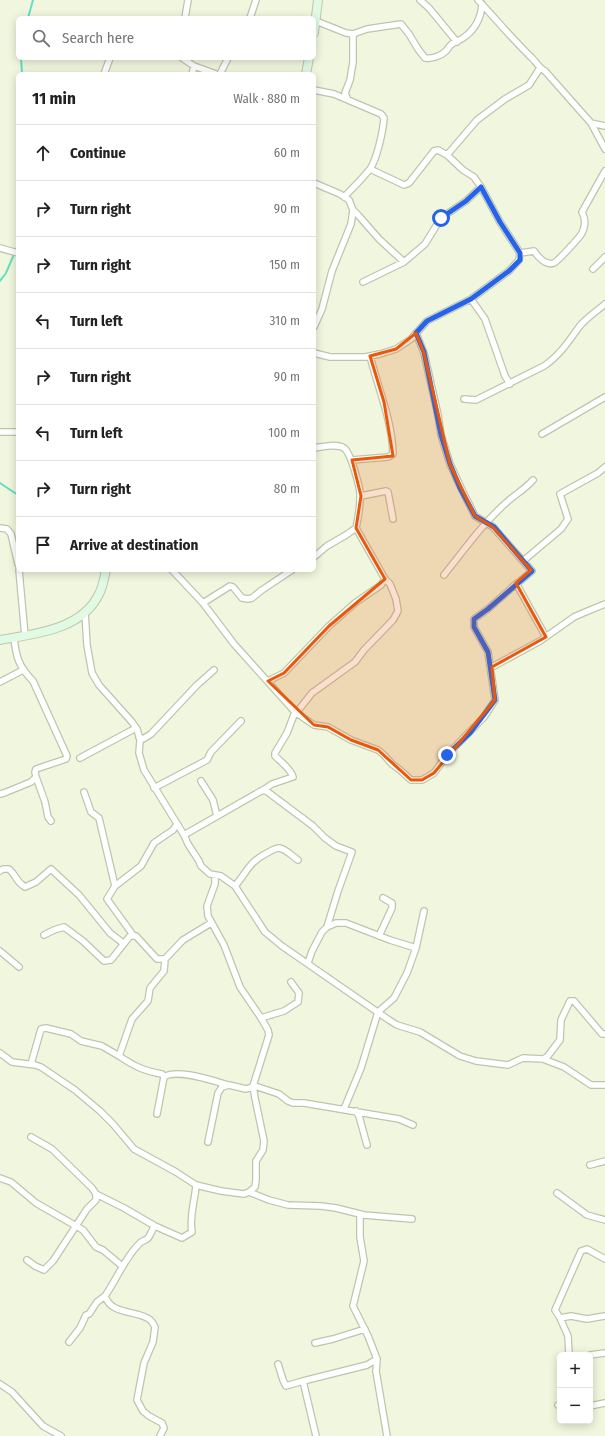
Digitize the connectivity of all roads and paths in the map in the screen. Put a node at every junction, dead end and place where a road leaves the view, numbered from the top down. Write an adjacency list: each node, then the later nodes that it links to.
1 (188, 0): 6 (street)
2 (256, 0): 7 (street)
3 (318, 0): 8 (street)
4 (420, 0): 10 (street)
5 (480, 2): 10 (street); 16 (street)
6 (186, 16)
7 (251, 16)
8 (316, 21): 9 (street)
9 (353, 34): 10 (street); 23 (street)
10 (457, 42)
11 (109, 60): 17 (street)
12 (185, 60): 15 (street)
13 (227, 60): 20 (street)
14 (309, 60): 21 (street)
15 (194, 66): 18 (street); 19 (street)
16 (540, 68): 26 (street); 29 (street)
17 (105, 72)
18 (192, 72)
19 (210, 72)
20 (221, 72)
21 (306, 72)
22 (316, 91): 24 (street)
23 (345, 93): 24 (street); 25 (street)
24 (337, 96): 25 (street)
25 (348, 100): 30 (street)
26 (591, 123): 27 (street); 28 (street)
27 (605, 126)
28 (605, 149)
29 (447, 155): 30 (street); 33 (street)
30 (370, 169): 34 (street)
31 (605, 171): 38 (street)
32 (316, 184): 34 (street)
33 (481, 187): 38 (street); 40 (street)
34 (344, 197): 35 (street)
35 (353, 210): 40 (street); 45 (street)
36 (0, 248): 37 (street)
37 (16, 252)
38 (520, 253): 43 (street)
39 (605, 257): 41 (street)
40 (404, 262): 42 (street)
41 (593, 269)
42 (363, 282)
43 (471, 299): 46 (street); 49 (street)
44 (605, 304): 49 (street)
45 (316, 322)
46 (416, 333): 48 (street); 61 (street)
47 (316, 354): 48 (street)
48 (370, 356): 56 (street)
49 (510, 384): 51 (street)
50 (605, 397): 54 (street)
51 (464, 399)
52 (0, 432): 53 (street)
53 (16, 432)
54 (542, 434)
55 (316, 448): 56 (street)
56 (352, 460): 59 (street)
57 (605, 467): 66 (street)
58 (533, 480): 61 (street)
59 (361, 496): 60 (street); 63 (street)
60 (393, 519)
61 (487, 523): 66 (street); 71 (street)
62 (0, 528): 64 (street)
63 (356, 528): 65 (street); 72 (street)
64 (16, 555)
65 (316, 555)
66 (523, 561): 73 (street)
67 (19, 572): 77 (street)
68 (105, 572): 76 (street)
69 (174, 572): 74 (street)
70 (289, 572): 74 (street)
71 (444, 575)
72 (384, 579): 84 (street); 86 (street)
73 (517, 583): 78 (street); 81 (street)
74 (203, 603): 84 (street)
75 (605, 604): 78 (street)
76 (85, 612): 77 (street); 88 (street)
77 (25, 636): 79 (street)
78 (546, 637): 81 (street)
79 (14, 638): 80 (street); 82 (street)
80 (0, 640)
81 (492, 667): 86 (street)
82 (23, 670): 85 (street); 91 (street)
83 (214, 670): 89 (street)
84 (268, 681): 86 (street)
85 (0, 682)
86 (296, 712): 94 (street)
87 (241, 721): 93 (street)
88 (136, 728): 89 (street); 90 (street)
89 (139, 737): 93 (street)
90 (80, 758)
91 (36, 777): 96 (street); 98 (street)
92 (201, 781): 97 (street)
93 (154, 788): 99 (street)
94 (263, 790): 97 (street); 109 (street)
95 (84, 792): 104 (street)
96 (0, 794)
97 (217, 816): 100 (street)
98 (50, 821)
99 (177, 824): 100 (street); 104 (street)
100 (184, 836): 103 (street)
101 (298, 860): 105 (street)
102 (0, 871): 113 (street)
103 (215, 875): 105 (street); 108 (street)
104 (115, 886): 111 (street)
105 (235, 886): 117 (street)
106 (383, 898): 112 (street)
107 (424, 911): 114 (street)
108 (211, 923): 116 (street); 121 (street)
109 (327, 927): 112 (street); 117 (street)
110 (44, 935): 113 (street)
111 (133, 935): 113 (street); 116 (street)
112 (379, 936): 114 (street)
113 (123, 943)
114 (416, 948): 120 (street)
115 (0, 951): 118 (street)
116 (165, 959): 124 (street)
117 (308, 963): 120 (street)
118 (19, 967)
119 (291, 982): 121 (street)
120 (378, 1012): 125 (street); 131 (street)
121 (261, 1018): 130 (street)
122 (605, 1034): 125 (street)
123 (0, 1053): 126 (street)
124 (118, 1056): 126 (street); 127 (street)
125 (543, 1059): 129 (street)
126 (31, 1064): 141 (street)
127 (164, 1077): 128 (street); 133 (street)
128 (229, 1085): 130 (street); 136 (street)
129 (605, 1085)
130 (253, 1086): 131 (street); 142 (street)
131 (344, 1109): 132 (street)
132 (356, 1112): 134 (street); 137 (street)
133 (157, 1114)
134 (413, 1126)
135 (31, 1137): 144 (street)
136 (208, 1142)
137 (367, 1145)
138 (605, 1161): 139 (street)
139 (590, 1165)
140 (0, 1178): 148 (street)
141 (196, 1185): 142 (street); 149 (street)
142 (249, 1192): 145 (street)
143 (557, 1193): 147 (street)
144 (96, 1194): 148 (street); 149 (street)
145 (360, 1214): 146 (street); 156 (street)
146 (412, 1219)
147 (605, 1220)
148 (77, 1226): 151 (street); 152 (street)
149 (155, 1226): 152 (street)
150 (605, 1259): 155 (street)
151 (27, 1260)
152 (122, 1266): 153 (street)
153 (105, 1296): 157 (street); 169 (street)
154 (605, 1316): 155 (street)
155 (560, 1318): 159 (street)
156 (365, 1329): 158 (street); 162 (street)
157 (69, 1342)
158 (315, 1342)
159 (569, 1352)
160 (605, 1353): 161 (street)
161 (593, 1355)
162 (377, 1359): 164 (street); 171 (street)
163 (278, 1364): 164 (street)
164 (303, 1382): 170 (street)
165 (0, 1384): 168 (street)
166 (605, 1403): 167 (street)
167 (593, 1405)
168 (61, 1436)
169 (160, 1436)
170 (316, 1436)
171 (387, 1436)

